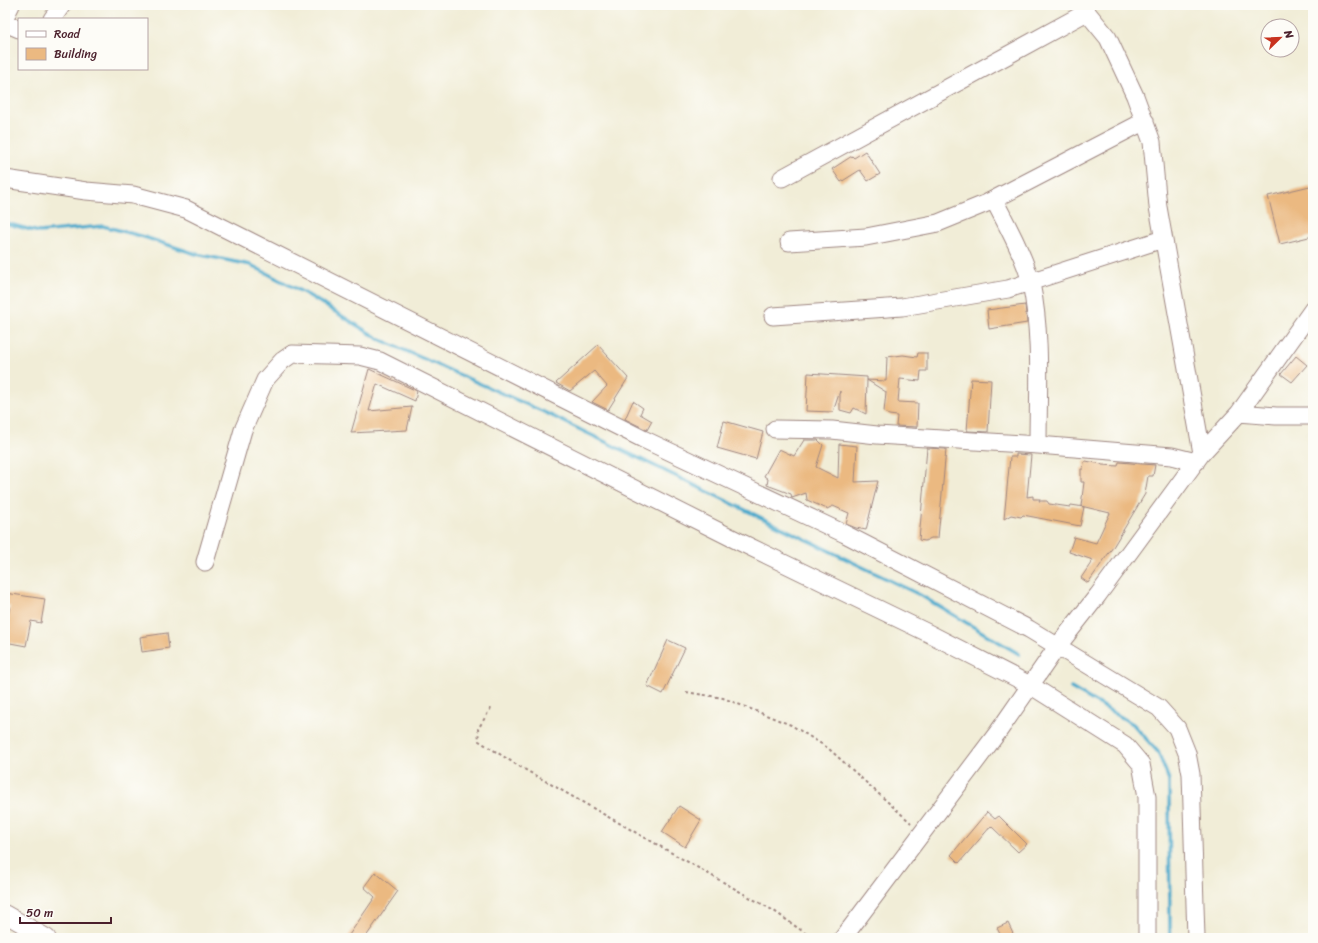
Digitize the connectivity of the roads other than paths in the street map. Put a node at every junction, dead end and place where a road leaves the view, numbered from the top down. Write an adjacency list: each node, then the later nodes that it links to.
1 (11, 5): 4 (street)
2 (62, 5): 5 (street)
3 (1084, 8): 8 (street); 10 (street)
4 (5, 17)
5 (53, 18)
6 (5, 24): 7 (street)
7 (18, 29)
8 (1145, 121): 11 (street); 12 (street)
9 (5, 178): 23 (street)
10 (782, 178)
11 (994, 200): 13 (street); 14 (street)
12 (1164, 239): 14 (street); 21 (street)
13 (788, 242)
14 (1030, 282): 16 (street); 20 (street)
15 (1313, 309): 17 (street)
16 (773, 316)
17 (1239, 413): 18 (street); 21 (street)
18 (1313, 416)
19 (775, 429): 20 (street)
20 (1038, 444): 21 (street)
21 (1199, 458): 23 (street)
22 (205, 562): 24 (street)
23 (1057, 647): 24 (street); 29 (street)
24 (1030, 685): 27 (street); 28 (street)
25 (6, 916): 26 (street)
26 (47, 938)
27 (843, 938)
28 (1147, 938)
29 (1196, 938)

